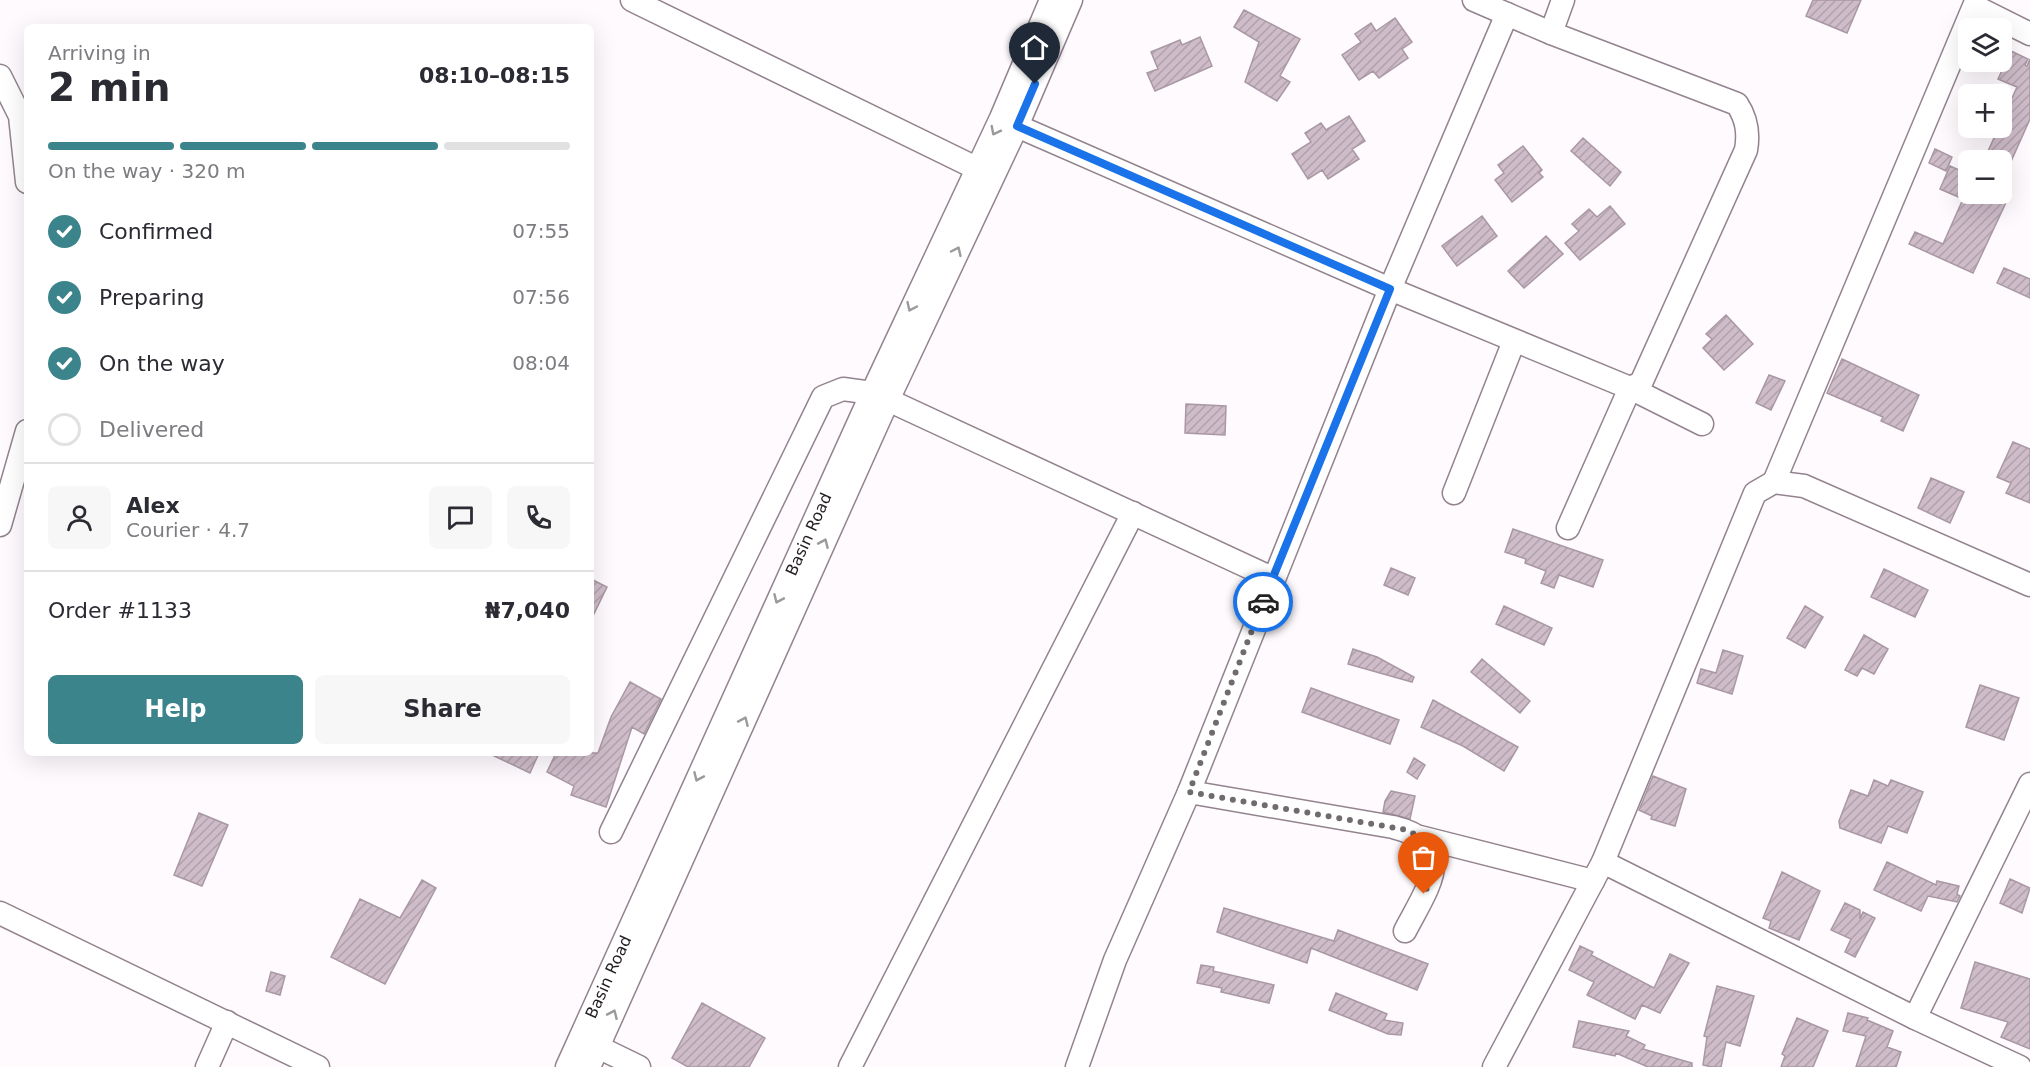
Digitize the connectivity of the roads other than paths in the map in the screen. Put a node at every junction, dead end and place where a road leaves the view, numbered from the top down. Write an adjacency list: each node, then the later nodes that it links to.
1 (632, 0): 12 (street)
2 (1051, 0): 12 (street, Basin Road, one-way to 12)
3 (1071, 0): 10 (street, Basin Road)
4 (1474, 0): 6 (street)
5 (1563, 0): 7 (street)
6 (1507, 14): 7 (street); 13 (street)
7 (1551, 33): 15 (street)
8 (2030, 34): 19 (street)
9 (0, 76): 11 (street)
10 (1017, 126): 13 (street); 16 (street, Basin Road, one-way to 10)
11 (24, 154)
12 (976, 168): 16 (street, Basin Road, one-way to 16)
13 (1390, 289): 14 (street); 24 (street)
14 (1514, 341): 15 (street); 20 (street)
15 (1630, 388): 17 (street); 23 (street)
16 (880, 397): 21 (street); 26 (street, Basin Road); 29 (street)
17 (1702, 424)
18 (24, 441): 22 (street)
19 (1774, 482): 25 (street); 31 (street)
20 (1454, 493)
21 (1132, 513): 24 (street); 41 (street)
22 (0, 525)
23 (1568, 528)
24 (1272, 578): 28 (street)
25 (2030, 585)
26 (770, 640): 36 (street, Basin Road, one-way to 26); 39 (street, Basin Road, one-way to 39)
27 (2030, 784): 34 (street)
28 (1189, 792): 30 (street); 42 (street)
29 (611, 832)
30 (1420, 837): 31 (street); 33 (street)
31 (1598, 871): 34 (street); 43 (street)
32 (0, 913): 35 (street)
33 (1405, 931)
34 (1915, 1018): 44 (street)
35 (227, 1022): 37 (street); 38 (street)
36 (593, 1057): 40 (street)
37 (207, 1067)
38 (318, 1067)
39 (567, 1067)
40 (639, 1067)
41 (850, 1067)
42 (1077, 1067)
43 (1494, 1067)
44 (2020, 1067)

